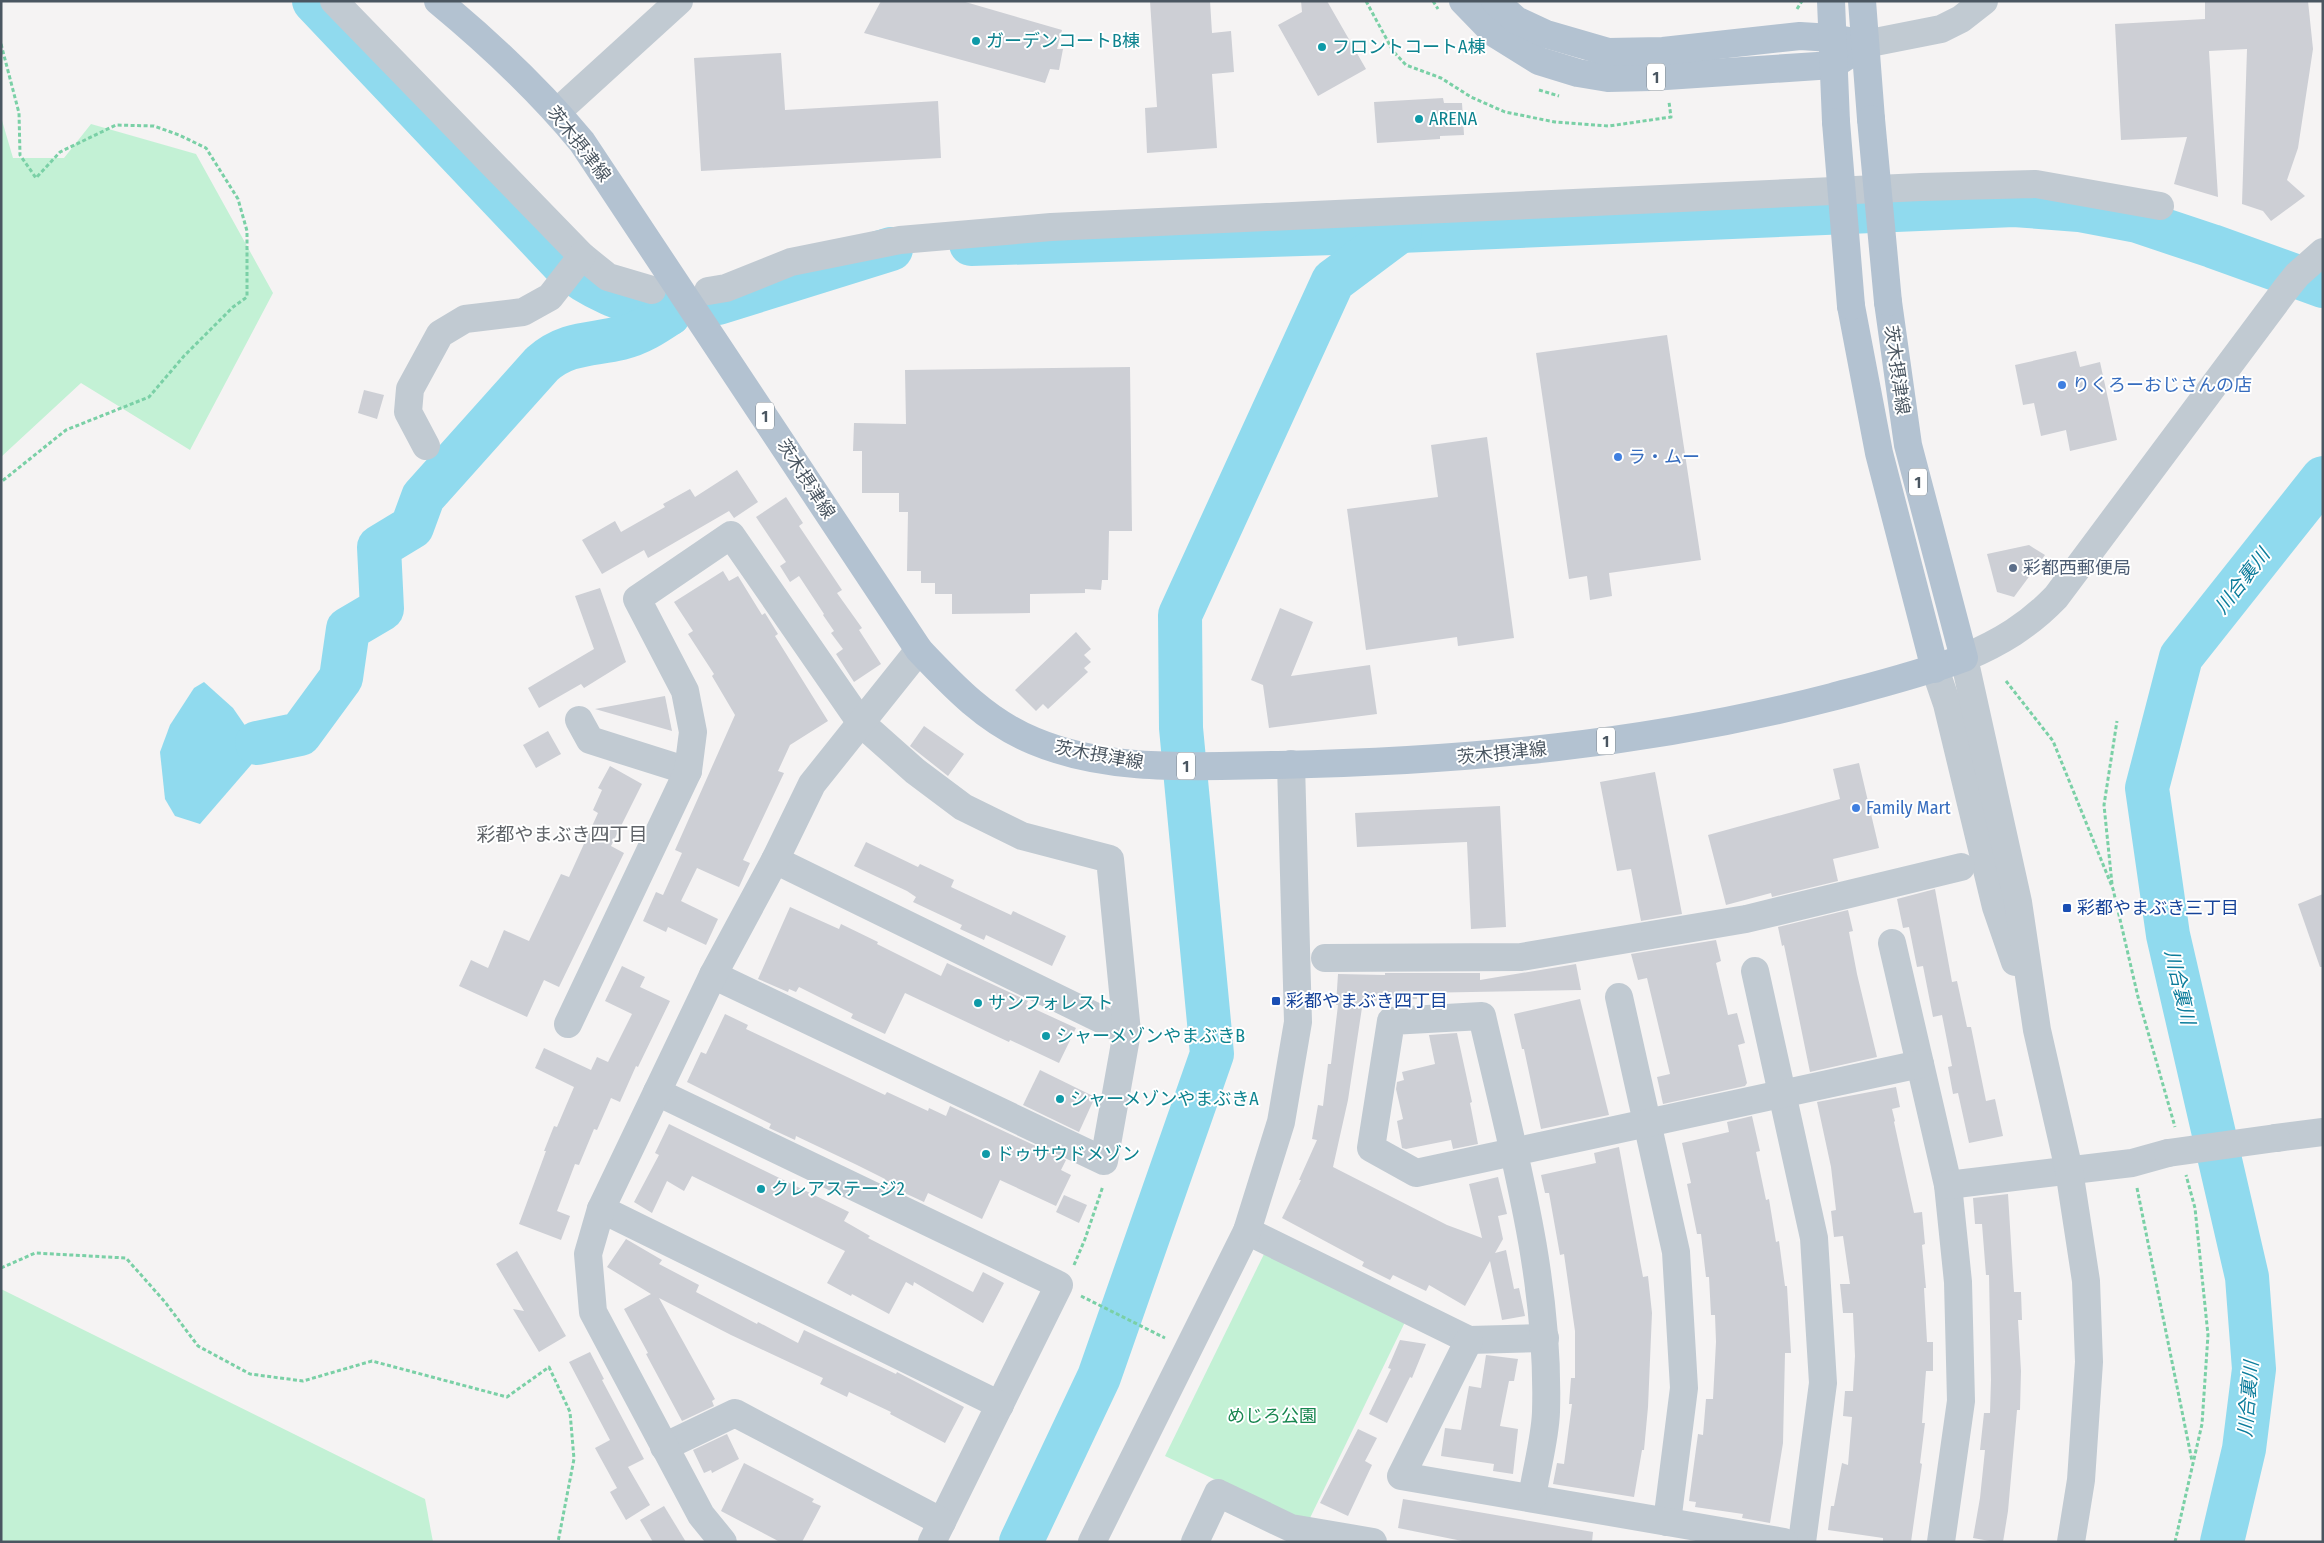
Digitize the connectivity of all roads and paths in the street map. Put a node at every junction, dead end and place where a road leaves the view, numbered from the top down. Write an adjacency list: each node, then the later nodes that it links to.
1 (334, 1): 18 (street)
2 (438, 1): 15 (main road, 茨木摂津線 / 1)
3 (679, 1): 15 (street)
4 (1366, 1): 14 (path)
5 (1463, 1): 14 (main road, 1)
6 (1495, 1): 10 (main road, 1)
7 (1831, 1): 10 (main road, 茨木摂津線 / 1)
8 (1862, 1): 12 (main road, 茨木摂津線 / 1)
9 (1984, 1): 12 (street)
10 (1832, 38): 12 (main road, 1); 13 (main road, 茨木摂津線 / 1)
11 (1, 44): 22 (path)
12 (1865, 44): 13 (main road, 1); 24 (main road, 茨木摂津線 / 1, bridge)
13 (1833, 65): 14 (main road, 1); 25 (main road, 茨木摂津線 / 1, bridge)
14 (1667, 76)
15 (557, 112): 23 (main road, 茨木摂津線 / 1)
16 (2160, 206): 20 (street)
17 (2323, 252): 24 (street)
18 (581, 258): 19 (street); 21 (street)
19 (652, 290)
20 (708, 292)
21 (426, 446)
22 (1, 482)
23 (919, 650): 29 (street); 30 (main road, 茨木摂津線 / 1)
24 (1964, 658): 25 (main road, 茨木摂津線 / 1); 41 (street)
25 (1935, 669): 30 (main road, 茨木摂津線 / 1); 41 (street)
26 (2006, 681): 34 (path)
27 (579, 720): 31 (street)
28 (2117, 721): 34 (path)
29 (861, 723): 31 (street); 32 (street); 42 (street)
30 (1291, 764): 56 (street)
31 (688, 771): 40 (street)
32 (775, 860): 38 (street); 42 (street)
33 (1961, 867): 36 (street)
34 (2113, 889): 47 (path)
35 (1892, 944): 43 (street)
36 (1325, 958)
37 (1755, 972): 45 (street)
38 (713, 975): 42 (street); 44 (street)
39 (1619, 997): 46 (street)
40 (568, 1024)
41 (2037, 1030): 51 (street)
42 (1127, 1032)
43 (1920, 1064): 45 (street); 53 (street)
44 (657, 1092): 55 (street); 59 (street)
45 (1783, 1093): 46 (street); 75 (street)
46 (1647, 1123): 49 (street); 67 (street)
47 (2174, 1124)
48 (2323, 1132): 50 (street, bridge)
49 (1513, 1152): 49 (street); 60 (street)
50 (2132, 1163): 51 (street); 65 (path)
51 (2069, 1170): 53 (street); 77 (street)
52 (1106, 1180): 57 (path)
53 (1948, 1185): 76 (street)
54 (2194, 1208): 65 (path)
55 (601, 1209): 63 (street); 64 (street)
56 (1247, 1232): 62 (street); 71 (street)
57 (1078, 1255)
58 (1, 1268): 69 (path)
59 (1059, 1286): 61 (path); 63 (street)
60 (1545, 1338): 62 (street); 66 (street)
61 (1167, 1339)
62 (1469, 1340): 66 (street)
63 (1000, 1405): 68 (street)
64 (664, 1447): 68 (street); 70 (street)
65 (2192, 1464): 78 (path)
66 (1532, 1498): 67 (street)
67 (1667, 1522): 74 (street)
68 (937, 1532)
69 (558, 1542)
70 (723, 1542)
71 (1092, 1542)
72 (1195, 1542): 73 (street)
73 (1373, 1542)
74 (1784, 1542)
75 (1802, 1542)
76 (1941, 1542)
77 (2071, 1542)
78 (2175, 1542)

